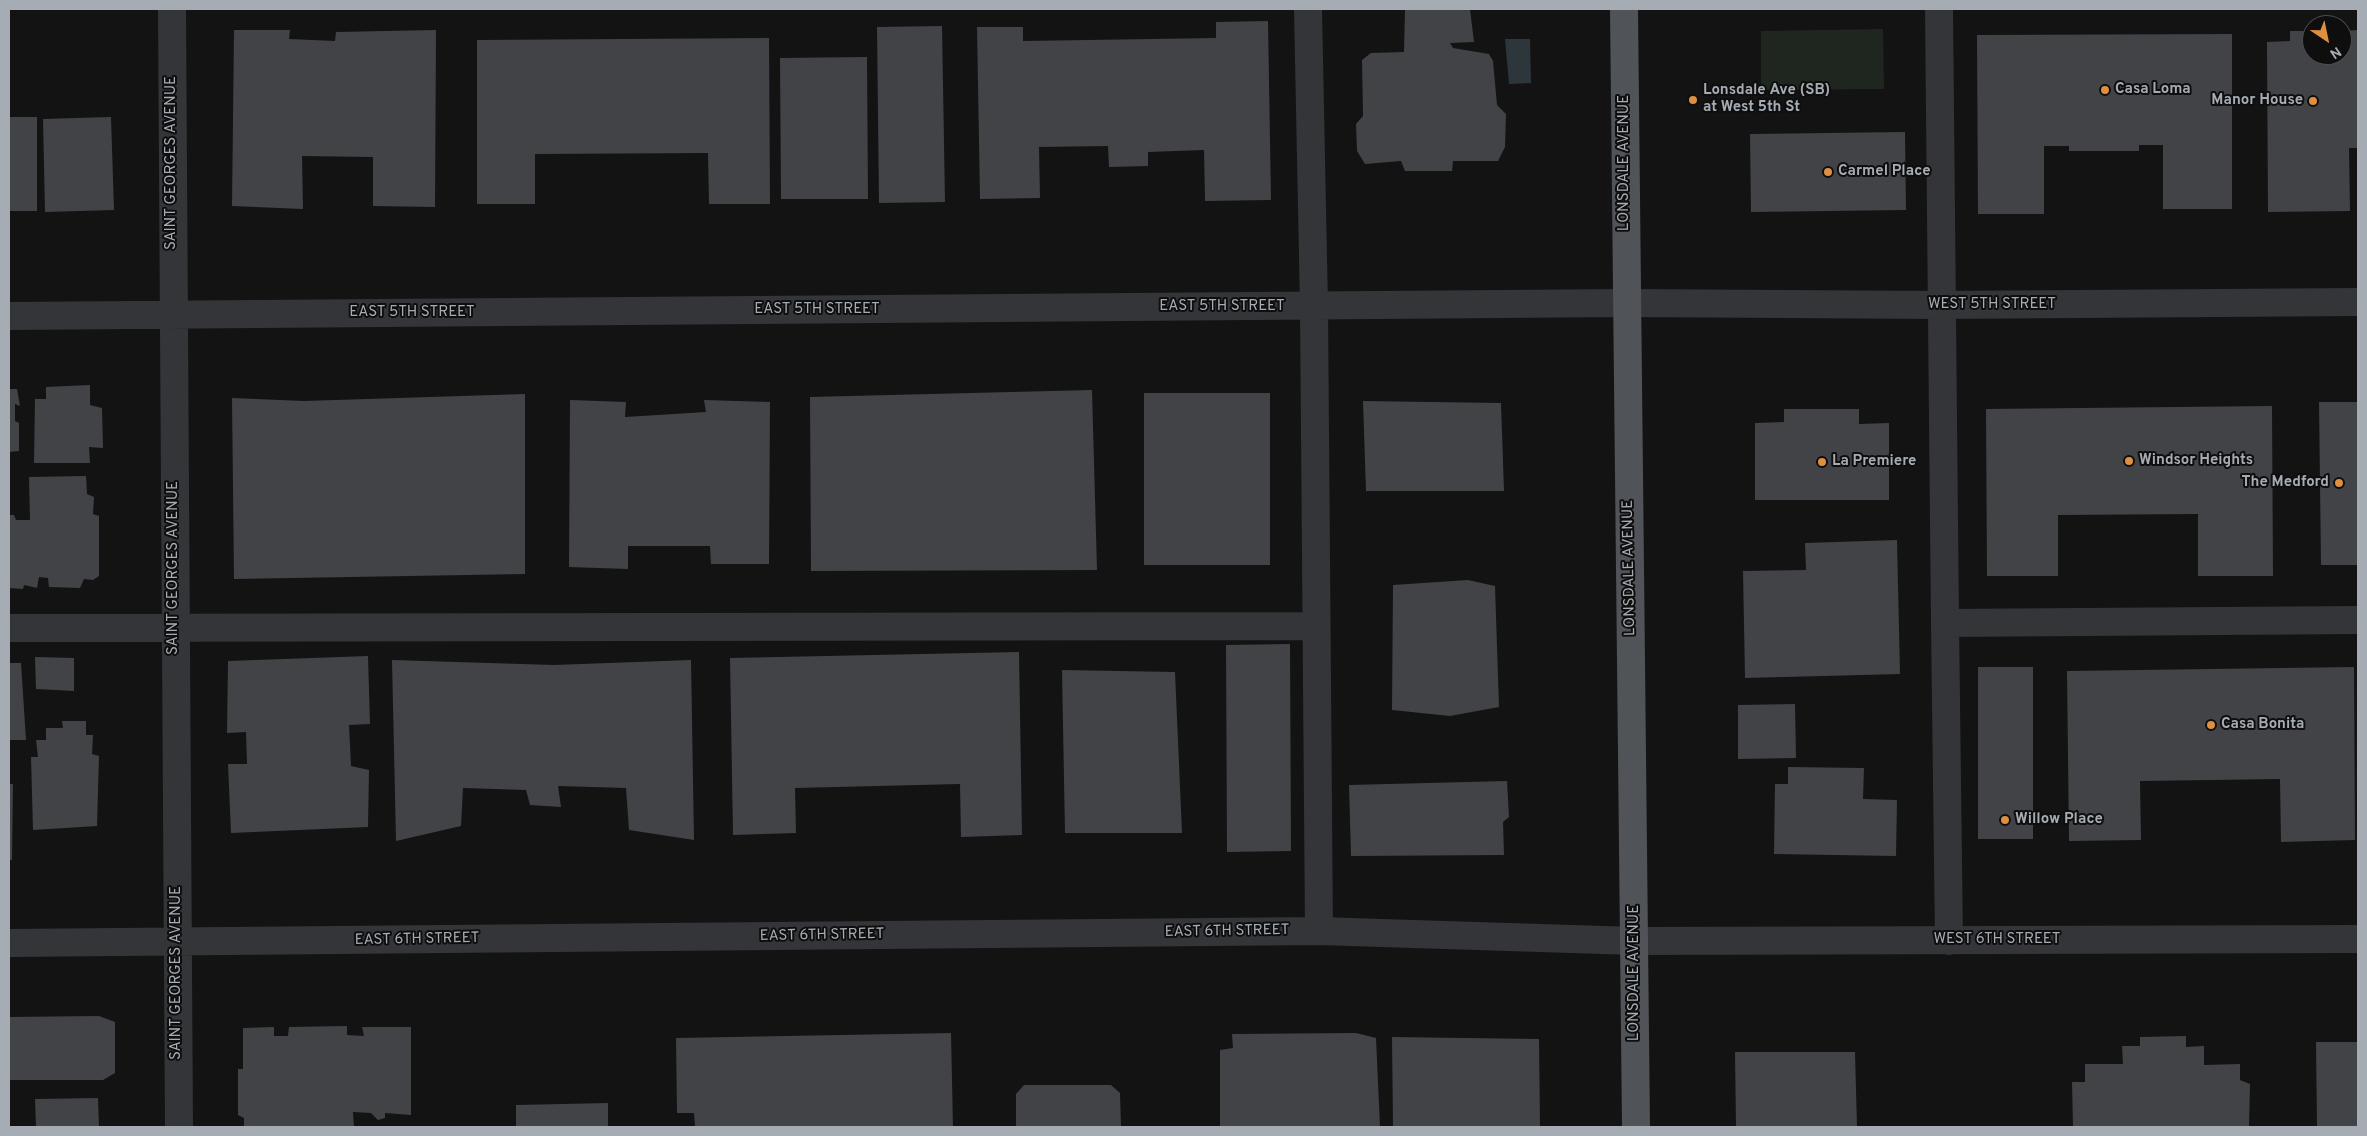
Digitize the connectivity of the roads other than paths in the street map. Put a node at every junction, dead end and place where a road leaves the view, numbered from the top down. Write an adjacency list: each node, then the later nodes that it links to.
1 (172, 9): 9 (street, SAINT GEORGES AVENUE)
2 (1308, 9): 8 (street)
3 (1624, 9): 6 (main road, LONSDALE AVENUE)
4 (1939, 9): 7 (street)
5 (2358, 302): 7 (street, WEST 5TH STREET)
6 (1626, 303): 7 (street, WEST 5TH STREET); 8 (street, EAST 5TH STREET); 18 (main road, LONSDALE AVENUE)
7 (1941, 305): 12 (street)
8 (1314, 307): 9 (street, EAST 5TH STREET); 13 (street)
9 (174, 315): 10 (street, EAST 5TH STREET); 14 (street, SAINT GEORGES AVENUE)
10 (9, 316)
11 (2358, 620): 12 (street)
12 (1945, 623): 19 (street)
13 (1316, 626): 14 (street); 16 (street)
14 (175, 627): 15 (street); 20 (street, SAINT GEORGES AVENUE)
15 (9, 628)
16 (1319, 931): 18 (street, EAST 6TH STREET); 20 (street, EAST 6TH STREET)
17 (2358, 939): 19 (street, WEST 6TH STREET)
18 (1635, 940): 19 (street, WEST 6TH STREET); 23 (main road, LONSDALE AVENUE)
19 (1948, 941)
20 (176, 942): 21 (street, EAST 6TH STREET); 22 (street, SAINT GEORGES AVENUE)
21 (9, 943)
22 (178, 1127)
23 (1636, 1127)

